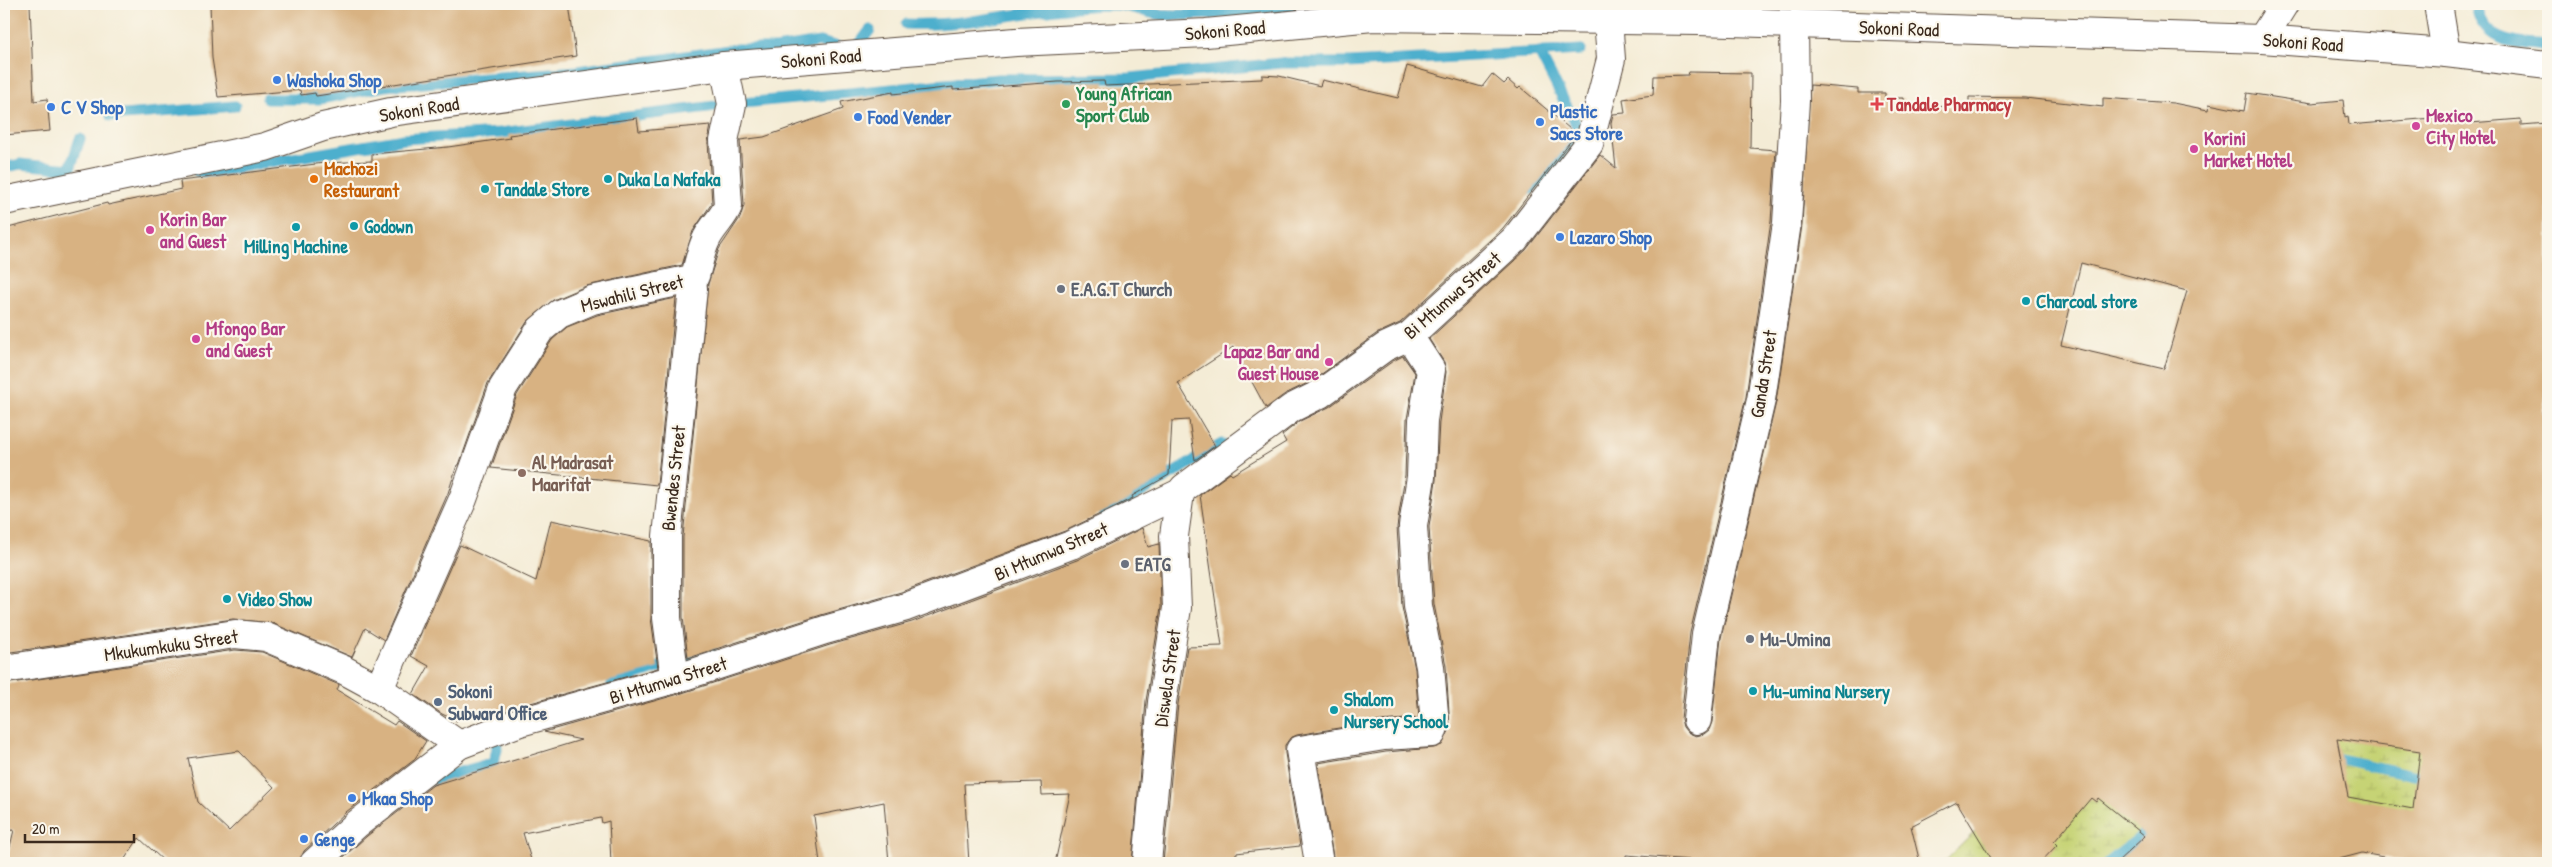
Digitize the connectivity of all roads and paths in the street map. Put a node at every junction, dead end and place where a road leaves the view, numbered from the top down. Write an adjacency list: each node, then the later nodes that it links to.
1 (2284, 4): 6 (street)
2 (2438, 4): 7 (street)
3 (1373, 10): 4 (street, Sokoni Road); 9 (street, Sokoni Road)
4 (1608, 20): 5 (street, Sokoni Road); 12 (street, Bi Mtumwa Street)
5 (1794, 24): 6 (street, Sokoni Road); 17 (street, Ganda Street)
6 (2262, 39): 7 (street, Sokoni Road)
7 (2446, 53): 8 (street, Sokoni Road)
8 (2548, 65)
9 (724, 66): 10 (street, Sokoni Road); 11 (street, Mswahili Street)
10 (4, 200)
11 (692, 278): 15 (street, Bwendes Street); 16 (street, Mswahili Street)
12 (1409, 336): 13 (street, Bi Mtumwa Street); 21 (street)
13 (1180, 493): 15 (street, Bi Mtumwa Street); 20 (street, Diswela Street)
14 (4, 669): 16 (street, Mkukumkuku Street)
15 (675, 678): 18 (street, Bi Mtumwa Street)
16 (379, 690): 18 (street, Mkukumkuku Street)
17 (1697, 720)
18 (460, 745): 19 (street, Bi Mtumwa Street)
19 (314, 863)
20 (1147, 863)
21 (1319, 863)

